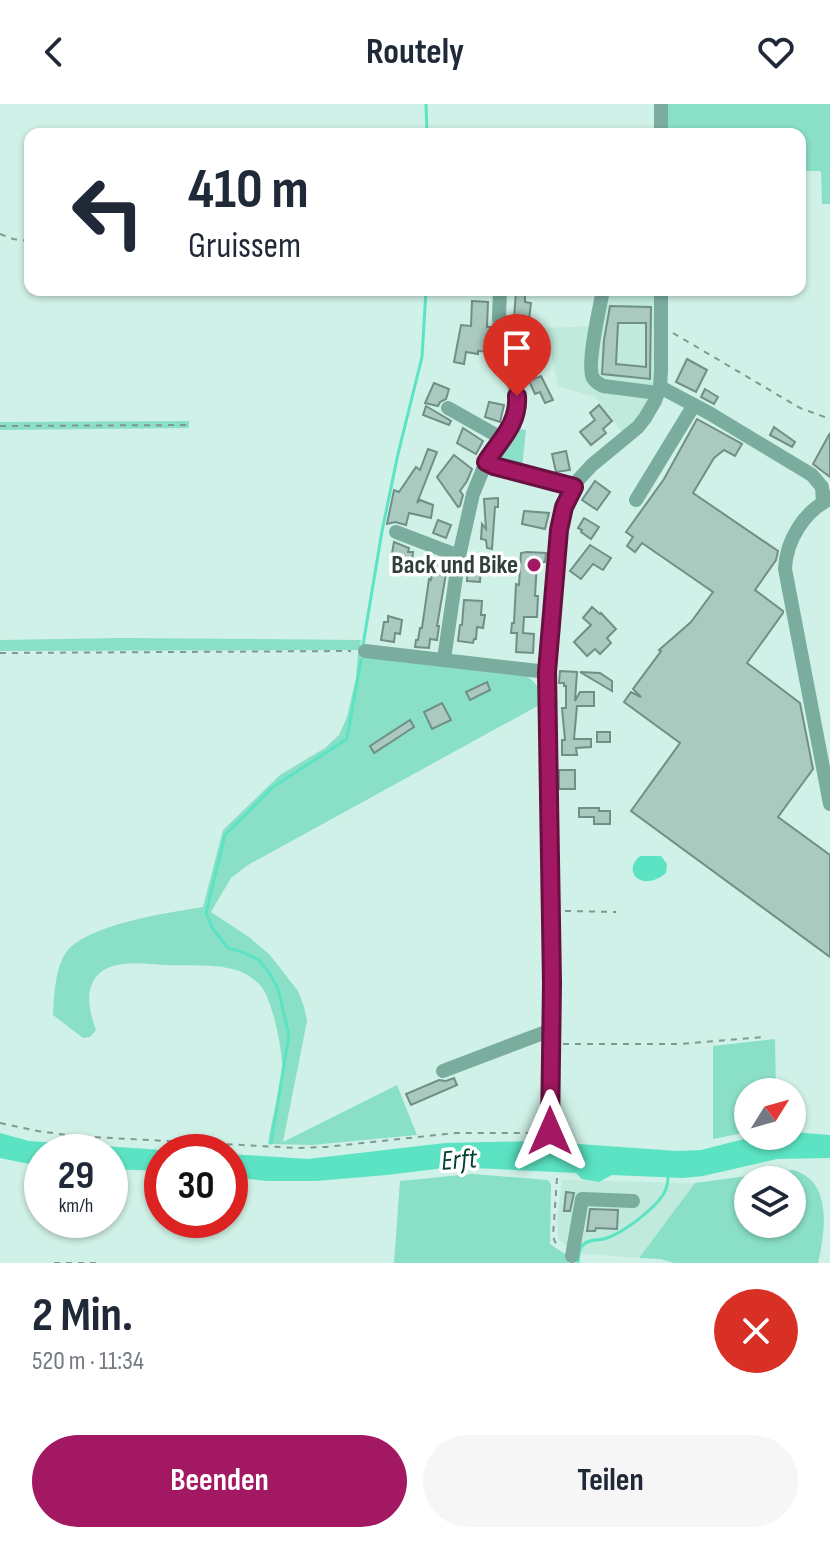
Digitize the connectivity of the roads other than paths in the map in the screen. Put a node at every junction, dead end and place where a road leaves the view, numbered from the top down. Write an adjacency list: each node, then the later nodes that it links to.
1 (661, 104): 2 (street)
2 (661, 128)
3 (500, 296): 9 (street)
4 (602, 296): 6 (street)
5 (661, 296): 6 (street)
6 (659, 390): 7 (street); 11 (street)
7 (694, 405): 12 (street); 13 (street)
8 (448, 408): 9 (street)
9 (503, 439): 10 (street)
10 (486, 462): 11 (street); 15 (street)
11 (574, 487): 18 (street)
12 (828, 499): 19 (street)
13 (636, 500)
14 (396, 532): 15 (street)
15 (459, 556): 17 (street)
16 (365, 651): 17 (street)
17 (444, 659): 18 (street)
18 (547, 672): 20 (street)
19 (830, 804)
20 (551, 1030): 21 (street); 22 (street)
21 (443, 1071)
22 (550, 1134)
23 (633, 1201): 24 (street)
24 (572, 1256)

